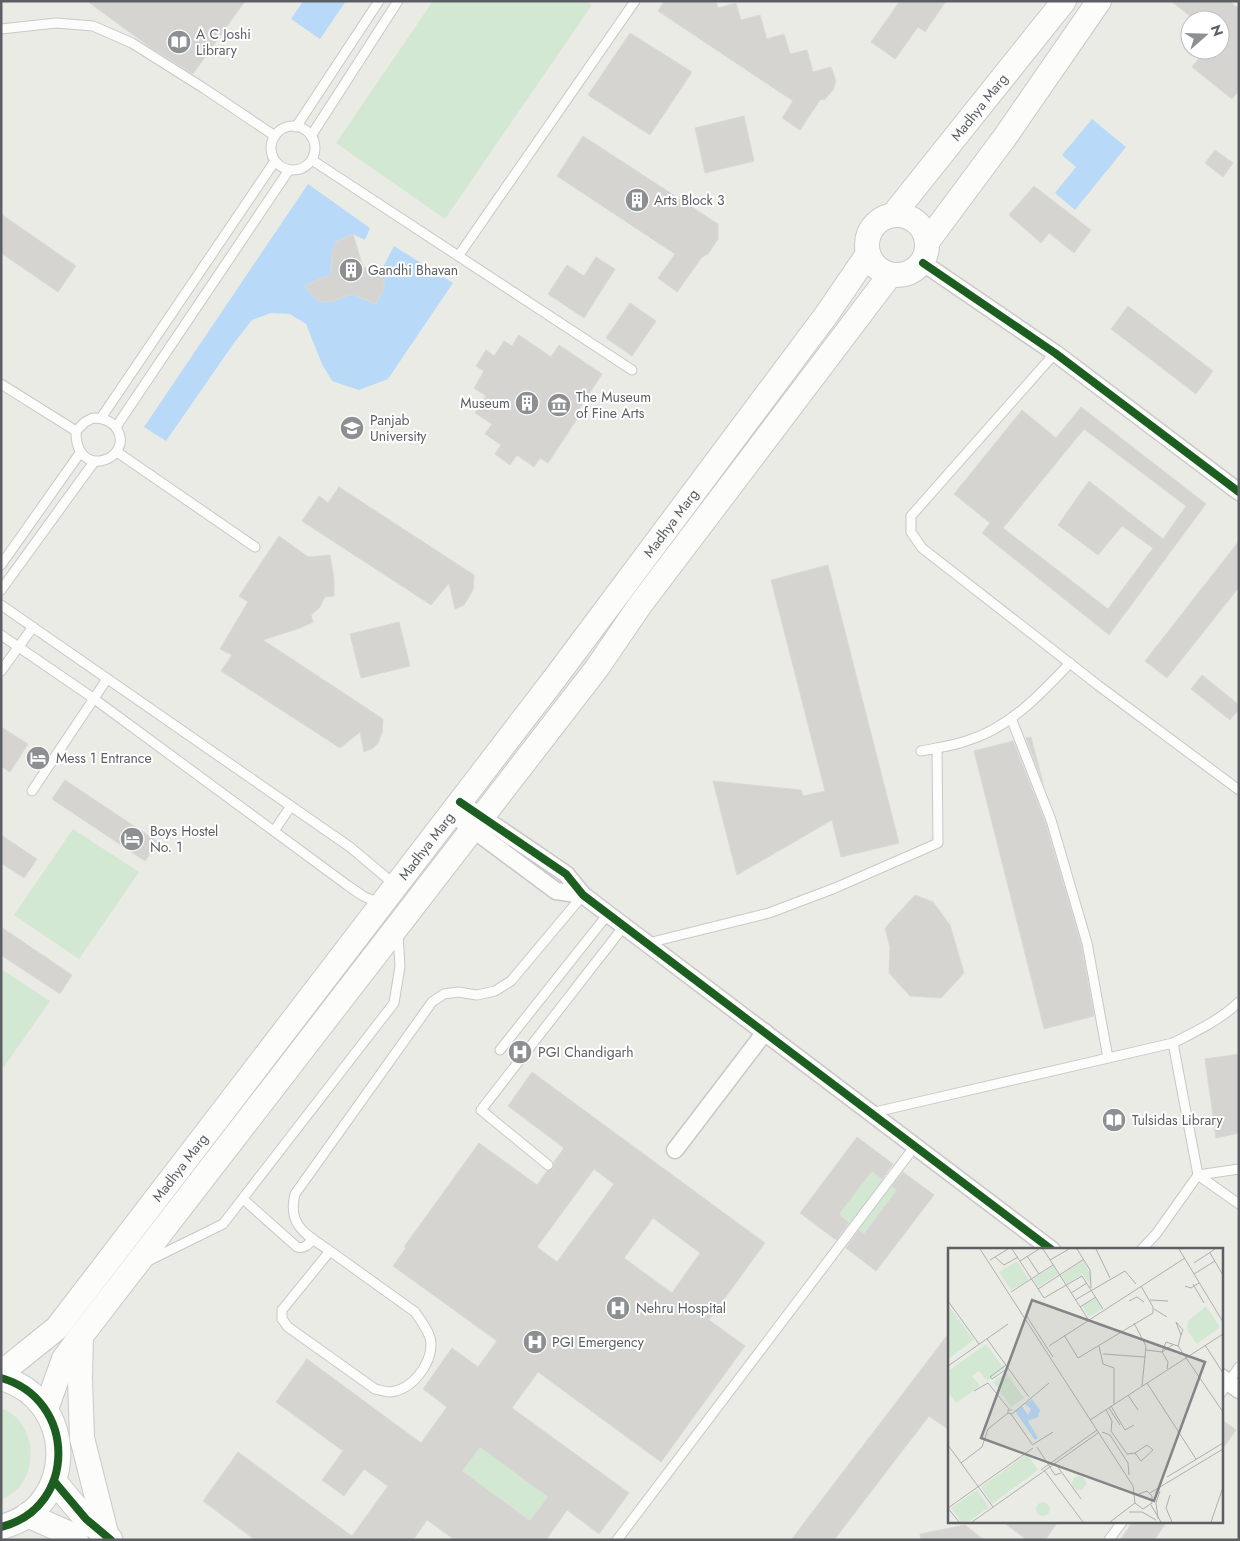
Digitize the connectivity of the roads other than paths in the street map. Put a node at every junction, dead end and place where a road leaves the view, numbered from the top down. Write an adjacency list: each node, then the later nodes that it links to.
1 (379, 1): 7 (lane)
2 (398, 1): 9 (lane)
3 (1064, 1): 13 (main road, Madhya Marg)
4 (1099, 1): 14 (main road)
5 (633, 2): 16 (lane)
6 (1, 29): 8 (lane)
7 (296, 126): 8 (lane); 9 (lane)
8 (275, 136): 11 (lane)
9 (311, 136): 10 (lane)
10 (312, 160): 12 (lane); 16 (lane)
11 (275, 161): 12 (lane); 21 (lane)
12 (289, 170): 22 (lane)
13 (893, 215): 14 (main road); 15 (main road)
14 (925, 252): 17 (main road); 18 (street)
15 (868, 254): 17 (main road); 45 (main road, Madhya Marg)
16 (459, 255): 19 (lane)
17 (890, 275): 46 (main road, Madhya Marg)
18 (1055, 354): 27 (street); 35 (lane)
19 (632, 370)
20 (1, 384): 23 (lane)
21 (101, 418): 22 (lane); 23 (lane)
22 (116, 428): 24 (lane)
23 (76, 431): 25 (lane)
24 (116, 452): 26 (lane); 28 (lane)
25 (80, 453): 26 (lane); 29 (lane)
26 (94, 462): 30 (lane)
27 (1239, 492)
28 (255, 547)
29 (1, 565)
30 (1, 590)
31 (1, 605): 32 (lane)
32 (33, 627): 34 (lane); 37 (lane)
33 (1, 635): 34 (lane)
34 (18, 647): 36 (lane); 38 (lane)
35 (1070, 663): 39 (lane); 42 (lane)
36 (1, 671)
37 (107, 679): 38 (lane); 44 (lane)
38 (93, 698): 43 (lane); 47 (lane)
39 (1011, 718): 40 (lane); 59 (lane)
40 (937, 748): 41 (lane); 54 (lane)
41 (921, 751)
42 (1239, 790)
43 (32, 791)
44 (291, 806): 47 (lane); 48 (lane)
45 (456, 807): 46 (street); 48 (main road, Madhya Marg)
46 (477, 824): 49 (street); 53 (main road, Madhya Marg)
47 (274, 831): 50 (lane)
48 (396, 886): 50 (main road, Madhya Marg)
49 (583, 895): 51 (street); 68 (lane)
50 (382, 904): 73 (main road, Madhya Marg)
51 (608, 914): 52 (street); 58 (lane)
52 (624, 926): 54 (street); 63 (lane)
53 (397, 927): 66 (lane); 72 (main road, Madhya Marg)
54 (648, 943): 56 (street)
55 (1239, 1002): 57 (lane)
56 (765, 1032): 60 (street); 62 (street)
57 (1173, 1043): 59 (lane); 65 (lane)
58 (500, 1050)
59 (1108, 1058): 60 (lane)
60 (871, 1113): 61 (street)
61 (915, 1146): 69 (street); 87 (lane)
62 (675, 1150)
63 (548, 1165)
64 (1239, 1169): 65 (lane)
65 (1198, 1175): 67 (lane); 70 (lane)
66 (243, 1199): 68 (lane); 72 (lane)
67 (1239, 1204)
68 (313, 1239): 71 (lane)
69 (1049, 1248)
70 (1143, 1248)
71 (330, 1251): 71 (lane)
72 (134, 1268): 74 (main road, Madhya Marg)
73 (57, 1328): 75 (main road); 77 (main road, Madhya Marg)
74 (80, 1336): 80 (main road, Madhya Marg); 85 (main road)
75 (1, 1354)
76 (1239, 1367): 79 (lane)
77 (1, 1373)
78 (1, 1378): 80 (main road)
79 (1228, 1386)
80 (46, 1409): 81 (main road)
81 (54, 1481): 82 (main road); 85 (main road)
82 (27, 1515): 84 (main road); 86 (main road)
83 (1121, 1524): 88 (lane)
84 (1, 1527)
85 (109, 1538)
86 (76, 1540)
87 (617, 1540)
88 (1109, 1540)

